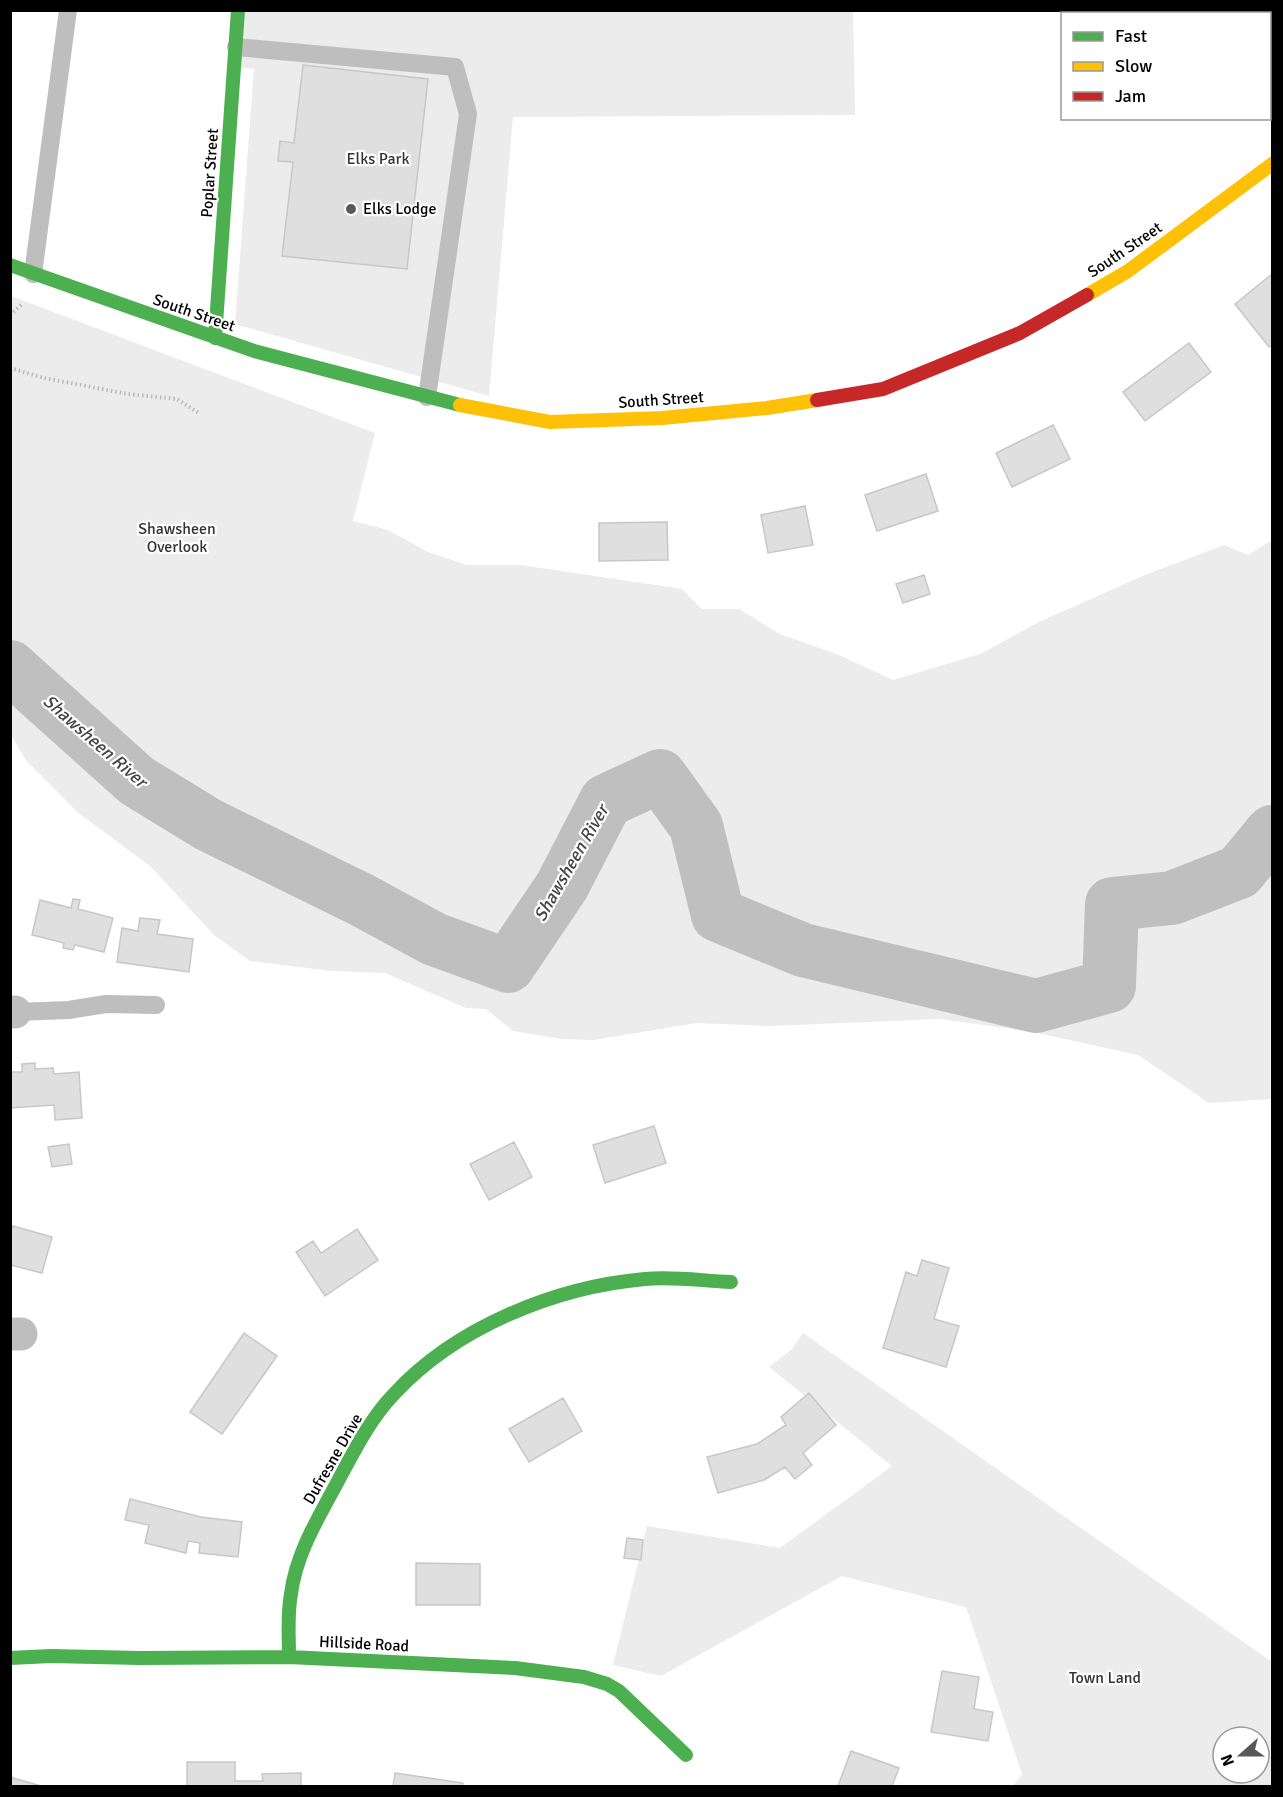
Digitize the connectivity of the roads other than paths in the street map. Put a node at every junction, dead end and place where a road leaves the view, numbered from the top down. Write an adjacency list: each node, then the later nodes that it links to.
1 (68, 10): 6 (lane)
2 (238, 10): 3 (street, Poplar Street)
3 (236, 46): 7 (street, Poplar Street); 8 (lane)
4 (1272, 164): 8 (street, South Street)
5 (10, 265): 6 (street, South Street)
6 (33, 274): 7 (street, South Street)
7 (215, 338): 8 (street, South Street)
8 (427, 397)
9 (156, 1005): 10 (lane)
10 (13, 1012)
11 (731, 1282): 12 (street, Dufresne Drive)
12 (289, 1657): 13 (street, Hillside Road); 14 (street, Hillside Road)
13 (10, 1658)
14 (686, 1755)

